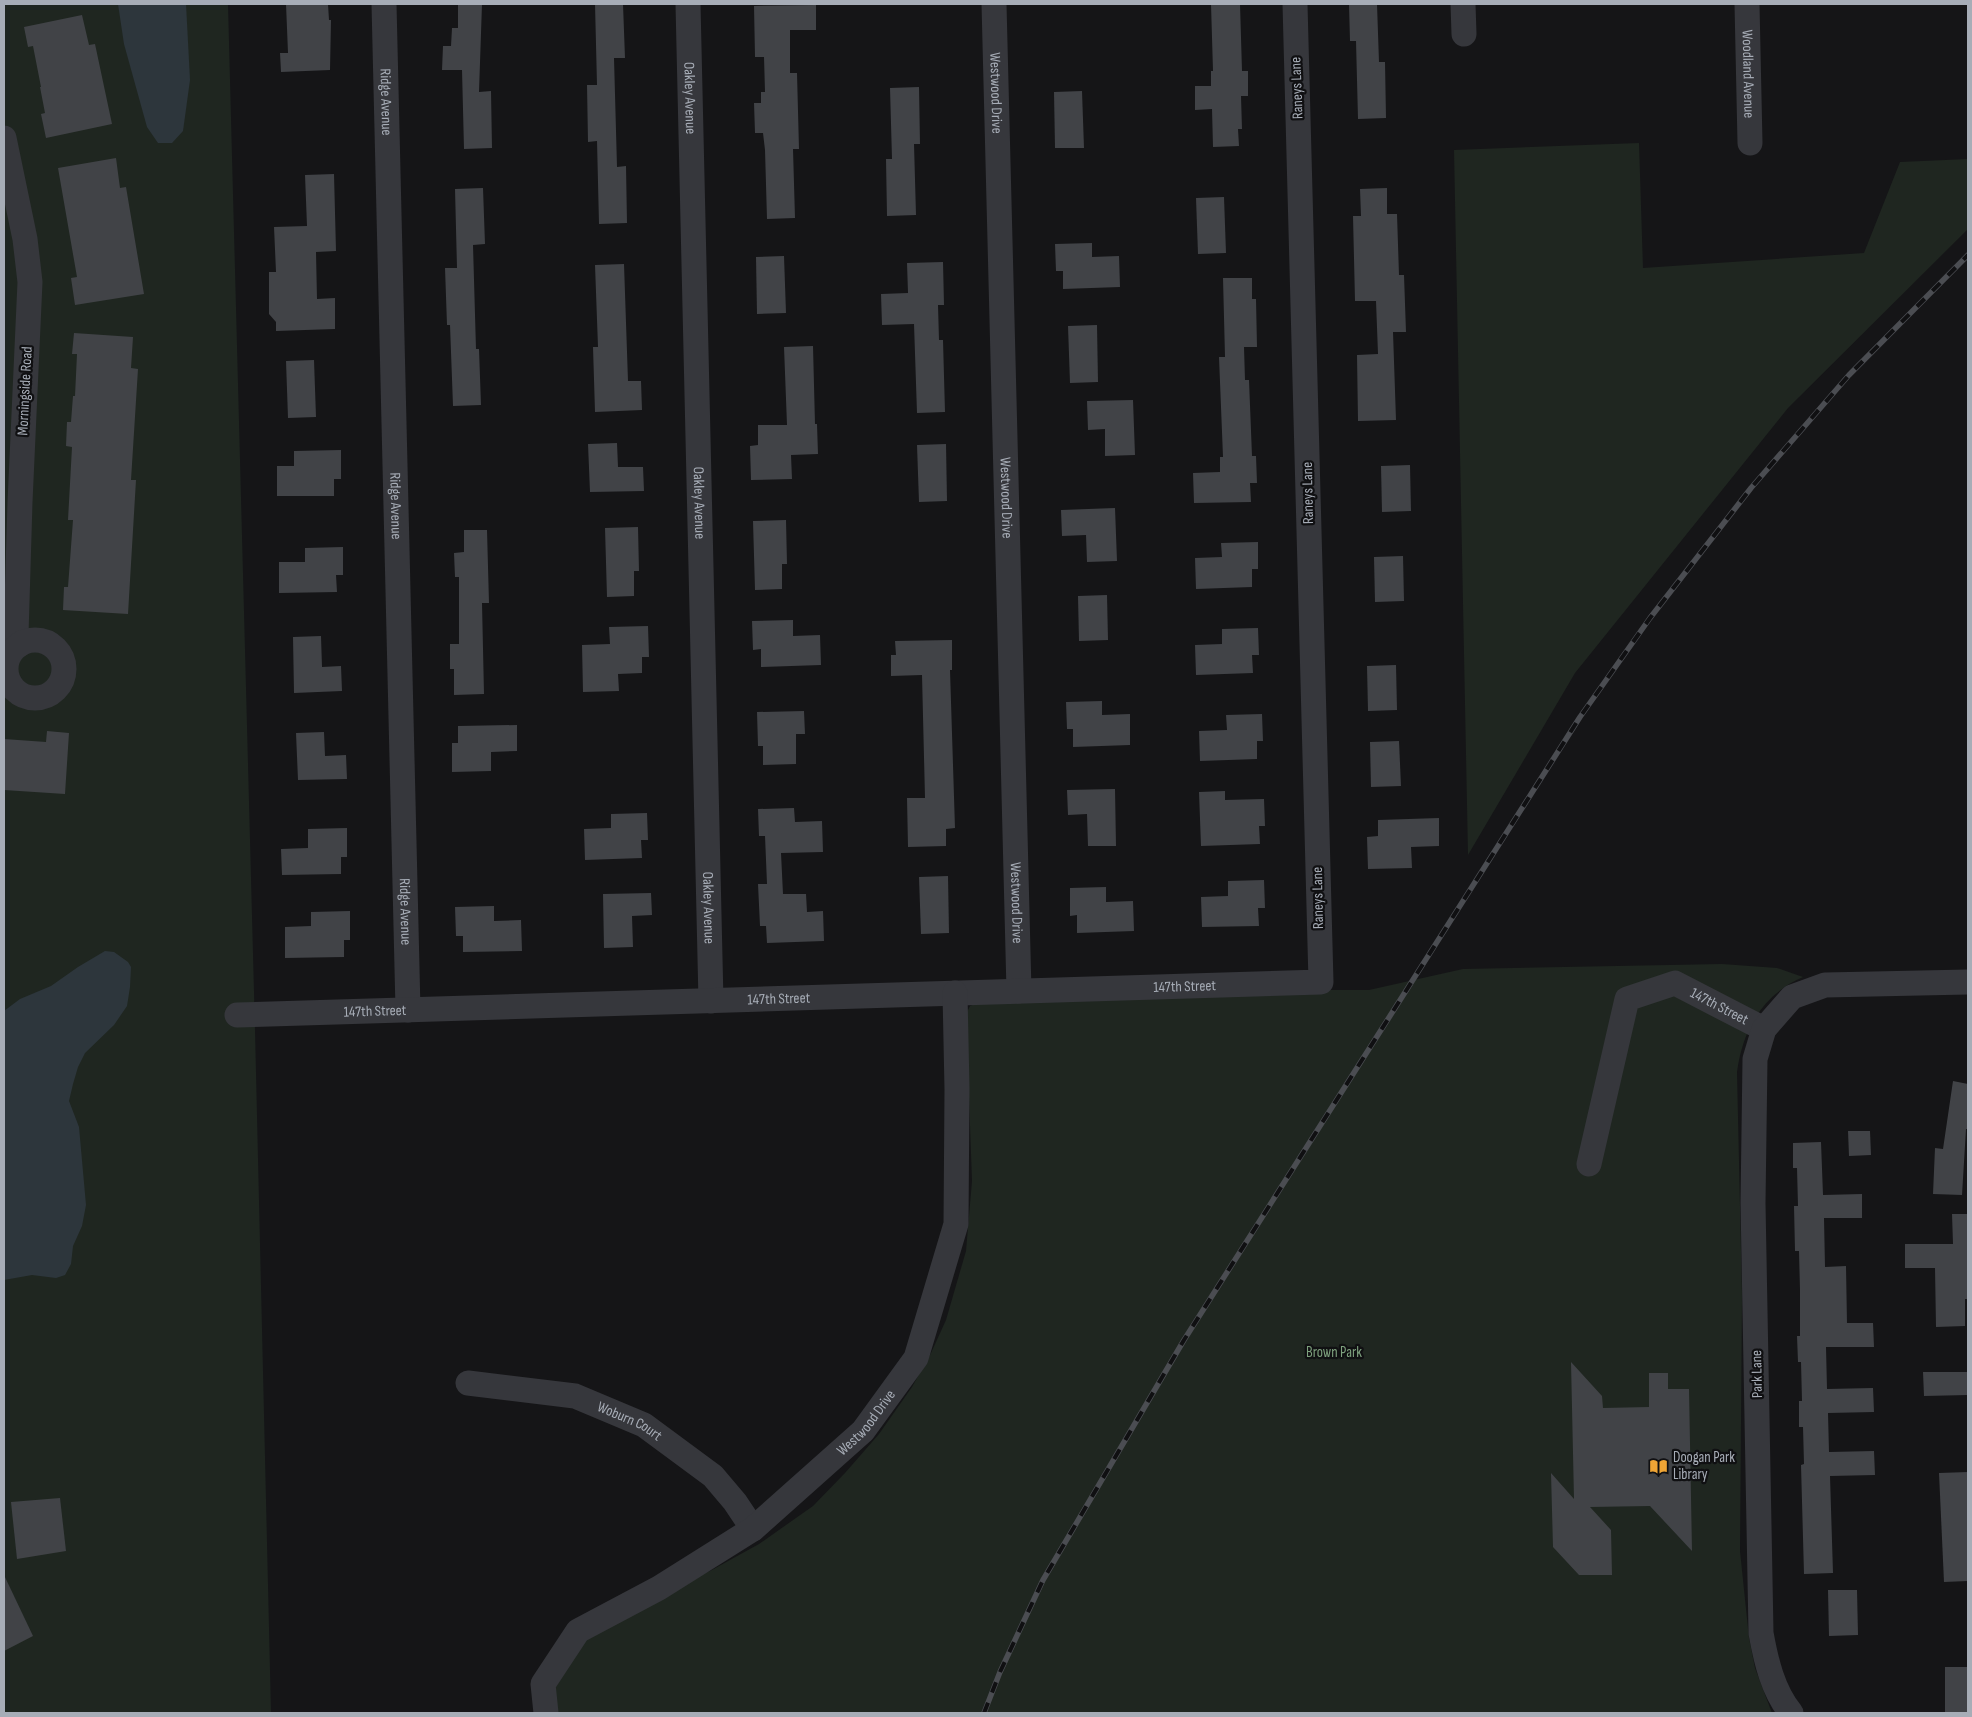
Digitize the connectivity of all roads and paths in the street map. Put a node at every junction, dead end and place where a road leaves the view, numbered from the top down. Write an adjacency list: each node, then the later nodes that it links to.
1 (384, 4): 16 (street, Ridge Avenue)
2 (688, 4): 15 (street, Oakley Avenue)
3 (994, 4): 13 (street, Westwood Drive)
4 (1295, 4): 11 (street, Raneys Lane)
5 (1463, 4): 7 (street)
6 (1748, 4): 9 (street, Woodland Avenue)
7 (1464, 34)
8 (4, 138): 10 (street, Morningside Road)
9 (1750, 143)
10 (19, 645)
11 (1320, 982): 13 (street, 147th Street)
12 (1968, 982): 18 (street, 147th Street)
13 (1019, 991): 14 (street, 147th Street)
14 (955, 993): 15 (street, 147th Street); 21 (street, Westwood Drive)
15 (711, 1001): 16 (street, 147th Street)
16 (408, 1010): 17 (street, 147th Street)
17 (237, 1015)
18 (1764, 1029): 19 (street, 147th Street); 23 (street, Park Lane)
19 (1589, 1164)
20 (468, 1383): 21 (street, Woburn Court)
21 (753, 1529): 22 (street, Westwood Drive)
22 (546, 1713)
23 (1791, 1713)

